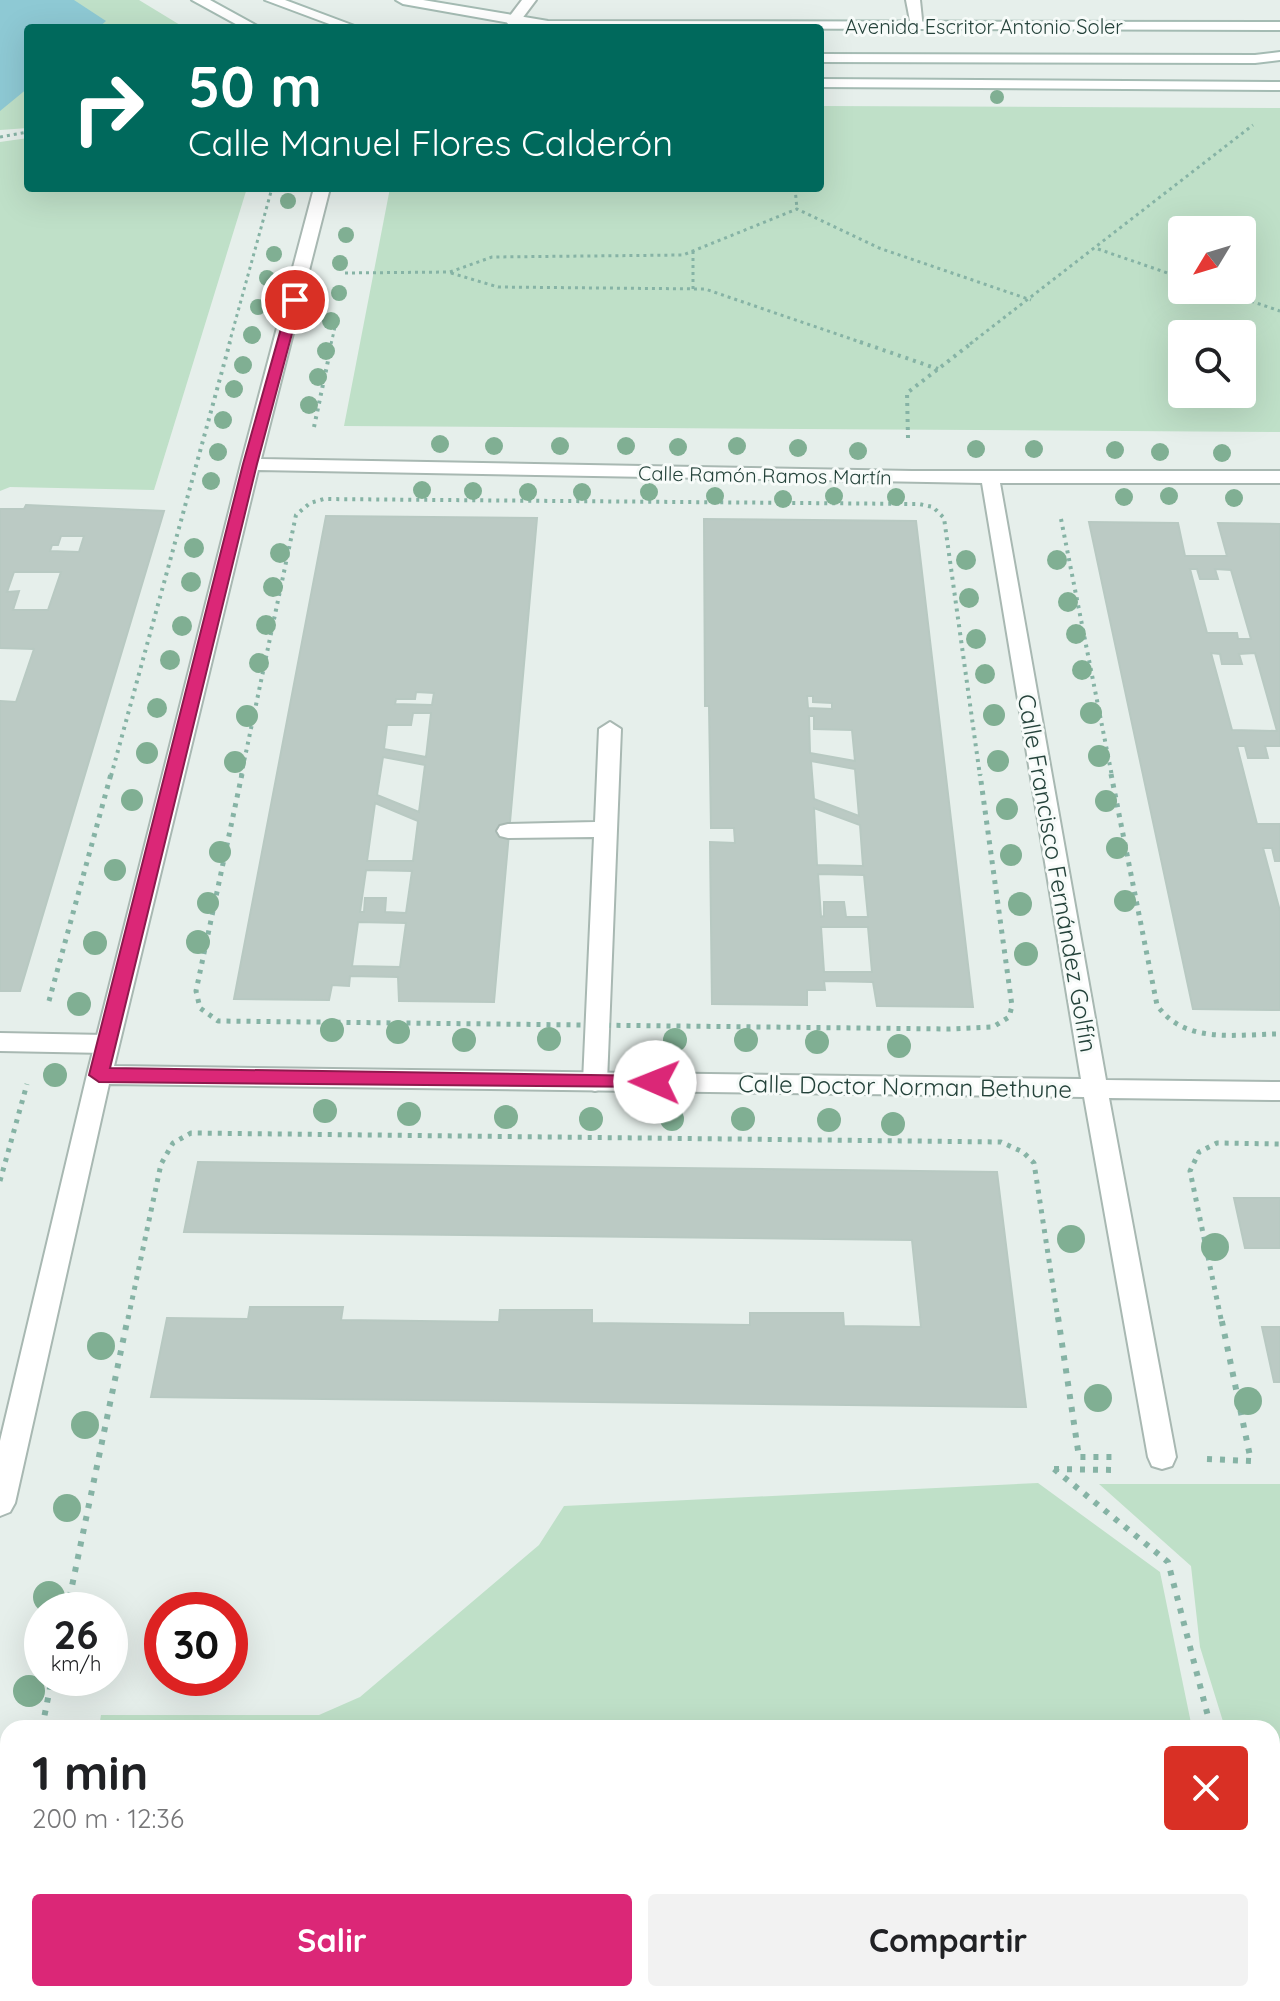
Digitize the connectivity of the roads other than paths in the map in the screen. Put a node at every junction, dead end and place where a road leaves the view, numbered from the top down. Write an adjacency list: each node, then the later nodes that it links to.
1 (199, 0): 7 (street)
2 (272, 0): 8 (street)
3 (403, 0): 6 (street, Avenida Escritor Antonio Soler)
4 (529, 0): 6 (street)
5 (913, 0): 11 (street)
6 (513, 21): 9 (street, Avenida Escritor Antonio Soler)
7 (246, 24)
8 (341, 24)
9 (539, 24)
10 (824, 26): 11 (street, Avenida Escritor Antonio Soler)
11 (918, 26): 12 (street, Avenida Escritor Antonio Soler)
12 (1280, 26)
13 (1280, 56): 14 (street, Avenida Escritor Antonio Soler)
14 (824, 58)
15 (824, 83): 16 (street)
16 (1280, 86)
17 (321, 192): 18 (street)
18 (250, 464): 19 (street, Calle Ramón Ramos Martín); 25 (street)
19 (990, 477): 20 (street, Calle Ramón Ramos Martín); 28 (street, Calle Francisco Fernández Golfín)
20 (1280, 477)
21 (610, 729): 22 (street)
22 (607, 829): 23 (street); 27 (street)
23 (508, 831)
24 (0, 1042): 25 (street)
25 (106, 1044): 26 (street)
26 (99, 1075): 27 (street, Calle Doctor Norman Bethune); 31 (street)
27 (595, 1082): 28 (street, Calle Doctor Norman Bethune)
28 (1096, 1088): 29 (street, Calle Doctor Norman Bethune); 30 (street, Calle Francisco Fernández Golfín)
29 (1280, 1091)
30 (1162, 1457)
31 (0, 1503)

